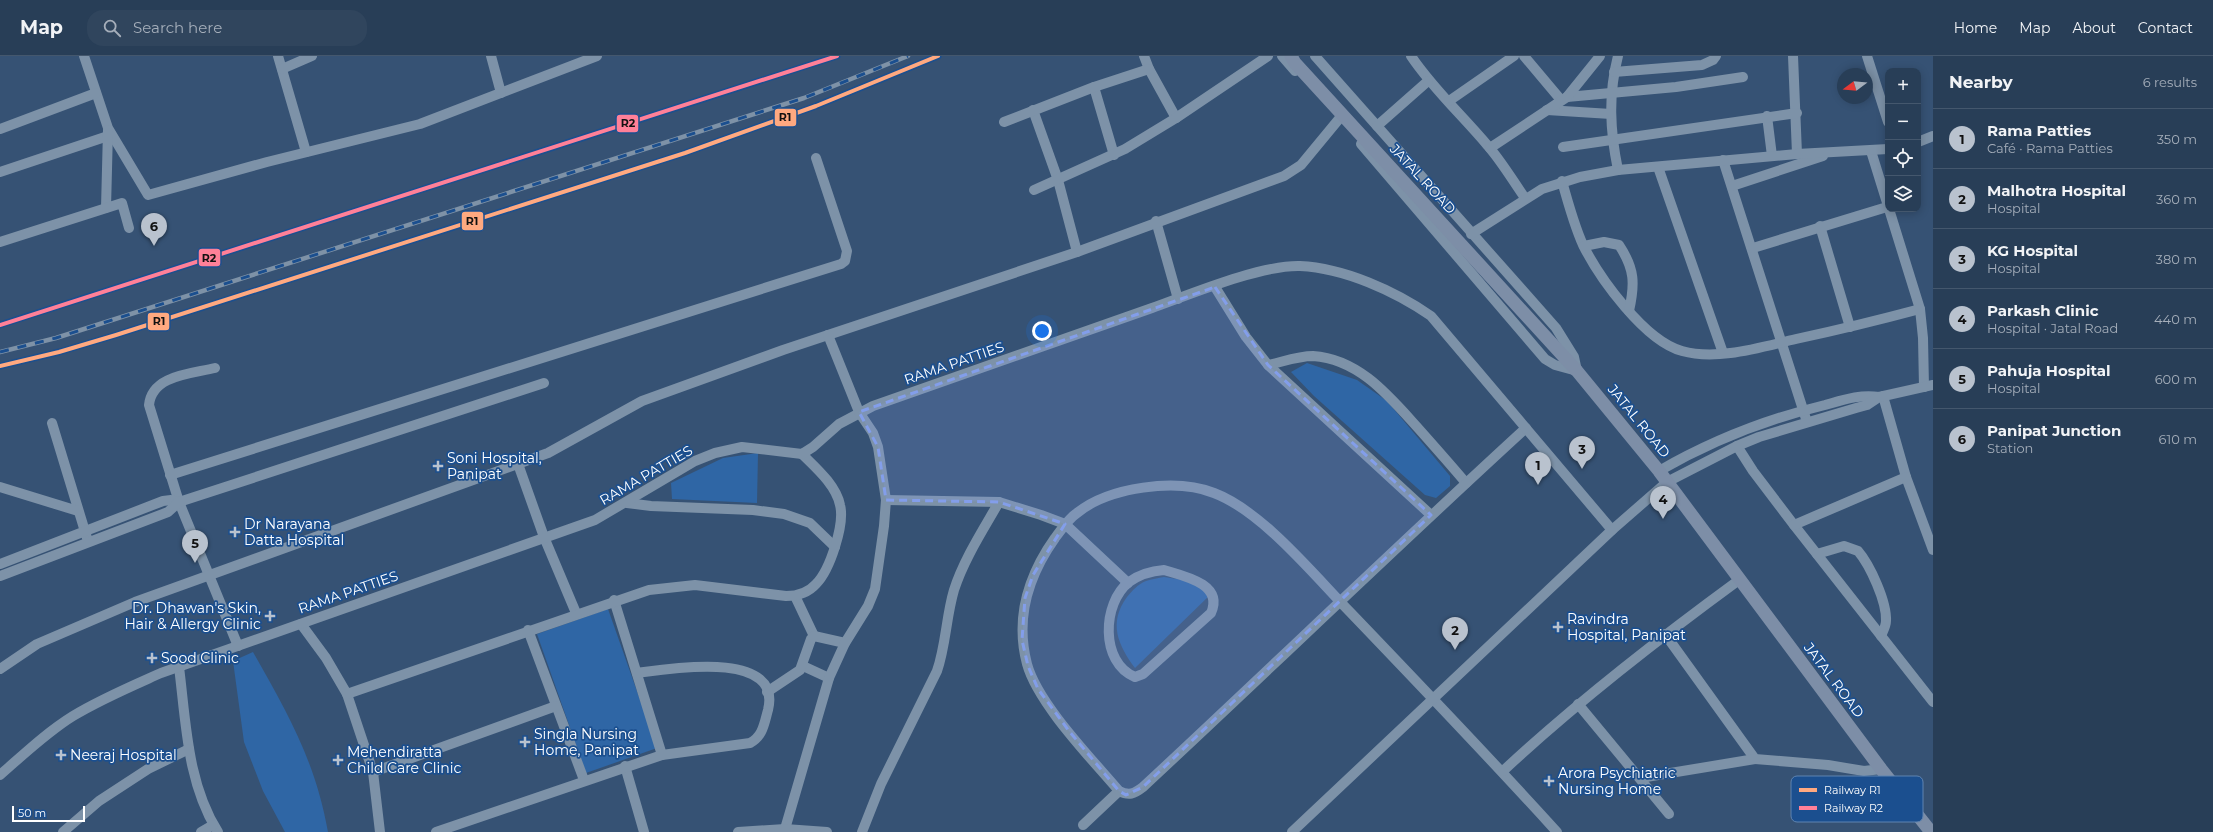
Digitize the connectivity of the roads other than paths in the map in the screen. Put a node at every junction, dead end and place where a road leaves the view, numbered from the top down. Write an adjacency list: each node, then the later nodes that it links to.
1 (84, 56): 25 (street)
2 (278, 56): 19 (street)
3 (312, 56): 19 (street)
4 (491, 56): 26 (street)
5 (597, 56): 26 (street)
6 (1144, 56): 20 (street)
7 (1268, 56): 36 (street)
8 (1282, 56): 37 (street)
9 (1291, 56): 86 (main road, JATAL ROAD)
10 (1315, 56): 39 (street)
11 (1411, 56): 23 (street)
12 (1514, 56): 29 (street)
13 (1524, 56): 28 (street)
14 (1600, 56): 28 (street)
15 (1618, 56): 21 (street)
16 (1716, 56): 21 (street)
17 (1793, 56): 32 (street)
18 (1867, 56): 33 (street)
19 (282, 69): 49 (street)
20 (1149, 69): 24 (street); 36 (street)
21 (1614, 72): 27 (street)
22 (1743, 77): 27 (street)
23 (1428, 81): 29 (street); 39 (street)
24 (1094, 87): 30 (street); 52 (street)
25 (96, 93): 40 (street); 41 (street)
26 (501, 93): 49 (street)
27 (1611, 93): 28 (street); 34 (street)
28 (1564, 98): 31 (street)
29 (1449, 101): 46 (street)
30 (1033, 110): 38 (street); 59 (street)
31 (1546, 110): 34 (street); 46 (street)
32 (1797, 113): 35 (street); 51 (street)
33 (1885, 113)
34 (1611, 114): 43 (street)
35 (1767, 116): 43 (street); 53 (street)
36 (1176, 118): 52 (street)
37 (1339, 119): 68 (street); 86 (street)
38 (1004, 122)
39 (1377, 126): 71 (street)
40 (0, 129)
41 (108, 132): 49 (street); 58 (street); 65 (street)
42 (1933, 136): 44 (street)
43 (1612, 140): 45 (street); 57 (street)
44 (1921, 141)
45 (1563, 147)
46 (1490, 148): 63 (street)
47 (1885, 149): 48 (street)
48 (1871, 151): 50 (street); 64 (street)
49 (306, 152)
50 (1834, 153): 51 (street); 61 (street)
51 (1797, 154): 53 (street)
52 (1114, 155): 59 (street)
53 (1772, 156): 55 (street)
54 (816, 158): 99 (street)
55 (1723, 160): 56 (street); 61 (street)
56 (1658, 167): 57 (street); 83 (street)
57 (1618, 170): 60 (street)
58 (0, 172)
59 (1058, 180): 62 (street); 75 (street)
60 (1562, 182): 63 (street); 73 (street)
61 (1732, 186): 74 (street)
62 (1034, 190)
63 (1525, 198): 71 (street)
64 (1885, 200)
65 (106, 208): 70 (street); 72 (street)
66 (1885, 208): 69 (street)
67 (1889, 212): 78 (street)
68 (1156, 221): 75 (street); 77 (street)
69 (1820, 226): 74 (street); 80 (street)
70 (129, 228)
71 (1471, 234): 86 (street)
72 (0, 242)
73 (1584, 246): 79 (street); 79 (street)
74 (1753, 248): 82 (street)
75 (1077, 252): 81 (street)
76 (1215, 286): 77 (street, RAMA PATTIES); 84 (street); 94 (street, RAMA PATTIES)
77 (1178, 299): 91 (street, RAMA PATTIES)
78 (1920, 309): 80 (street); 88 (street)
79 (1629, 311): 83 (street)
80 (1850, 327): 82 (street)
81 (828, 335): 91 (street); 97 (street)
82 (1783, 342): 83 (street); 90 (street)
83 (1723, 353)
84 (1268, 365): 102 (street); 109 (street)
85 (215, 368): 99 (street)
86 (1577, 371): 98 (main road, JATAL ROAD)
87 (544, 383): 105 (street)
88 (1929, 386): 89 (street)
89 (1881, 397): 90 (street); 92 (street); 100 (street)
90 (1803, 410): 92 (street); 98 (street)
91 (859, 412): 96 (street, RAMA PATTIES); 104 (street)
92 (1807, 422): 95 (street)
93 (52, 423): 108 (street)
94 (1526, 428): 102 (street); 112 (street, RAMA PATTIES)
95 (1737, 446): 101 (street); 111 (street)
96 (802, 454): 107 (street, RAMA PATTIES); 116 (street)
97 (518, 464): 114 (street); 120 (street)
98 (1659, 471): 101 (main road, JATAL ROAD)
99 (170, 475): 105 (street)
100 (1906, 477): 111 (street); 117 (street)
101 (1667, 482): 112 (street); 122 (main road, JATAL ROAD)
102 (1466, 483): 109 (street)
103 (0, 487): 108 (street)
104 (886, 500): 106 (street); 133 (street)
105 (179, 502): 113 (street); 115 (street); 120 (street)
106 (999, 502): 110 (street); 171 (street)
107 (627, 503): 114 (street, RAMA PATTIES); 116 (street)
108 (78, 511): 113 (street)
109 (1431, 515): 126 (street)
110 (1065, 524): 123 (street); 126 (street); 158 (street)
111 (1794, 525): 118 (street)
112 (1612, 530): 143 (street)
113 (85, 531): 115 (street); 119 (street)
114 (544, 538): 127 (street); 128 (street, RAMA PATTIES)
115 (88, 542): 121 (street)
116 (834, 547): 124 (street)
117 (1933, 550)
118 (1817, 554): 132 (street); 132 (street)
119 (0, 564)
120 (209, 575): 134 (street); 137 (street)
121 (0, 576)
122 (1740, 580): 130 (street); 151 (main road, JATAL ROAD)
123 (1128, 583): 123 (street)
124 (795, 596): 125 (street); 131 (street)
125 (614, 600): 127 (street); 138 (street)
126 (1340, 602): 143 (street); 158 (street)
127 (576, 613): 129 (street)
128 (301, 624): 134 (street, RAMA PATTIES); 142 (street)
129 (528, 630): 142 (street); 146 (street)
130 (1665, 634): 145 (street); 149 (street)
131 (814, 636): 133 (street); 136 (street)
132 (1881, 636): 140 (street)
133 (845, 643): 139 (street)
134 (238, 646): 135 (street, RAMA PATTIES)
135 (180, 666): 147 (street); 154 (street, RAMA PATTIES)
136 (802, 666): 139 (street); 141 (street)
137 (0, 669)
138 (637, 673): 141 (street); 148 (street)
139 (829, 678): 163 (street)
140 (1930, 691): 144 (street)
141 (767, 692): 148 (street)
142 (348, 694): 152 (street)
143 (1433, 699): 153 (street); 172 (street)
144 (1933, 702)
145 (1578, 704): 153 (street); 156 (street)
146 (556, 706): 152 (street); 157 (street)
147 (188, 749): 162 (street); 164 (street)
148 (662, 755): 150 (street)
149 (1755, 759): 151 (street); 156 (street)
150 (625, 766): 157 (street); 168 (street)
151 (1881, 769): 155 (main road, JATAL ROAD)
152 (373, 772): 166 (street)
153 (1503, 772): 173 (street)
154 (0, 776)
155 (1887, 776)
156 (1640, 778): 159 (street)
157 (584, 780): 167 (street)
158 (1119, 791): 161 (street)
159 (1669, 814)
160 (1923, 822): 174 (main road, JATAL ROAD)
161 (1083, 825)
162 (216, 828): 165 (street)
163 (785, 828): 169 (street); 170 (street)
164 (63, 832)
165 (201, 832)
166 (380, 832)
167 (436, 832)
168 (644, 832)
169 (738, 832)
170 (827, 832)
171 (862, 832)
172 (1292, 832)
173 (1557, 832)
174 (1931, 832)

